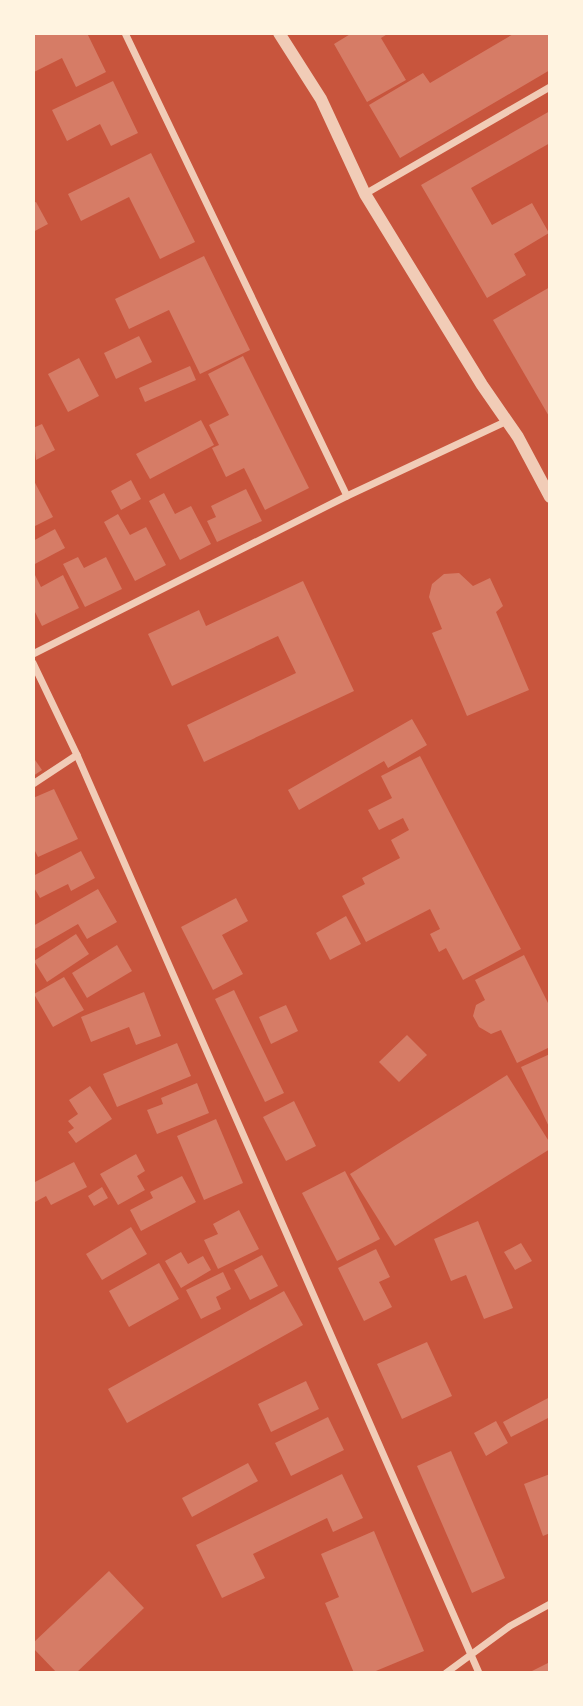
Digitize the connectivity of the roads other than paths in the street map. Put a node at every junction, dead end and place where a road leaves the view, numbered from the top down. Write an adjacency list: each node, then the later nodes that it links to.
1 (125, 33): 6 (street)
2 (279, 33): 4 (street)
3 (550, 87): 4 (street)
4 (365, 194): 5 (street)
5 (508, 420): 6 (street); 7 (street)
6 (346, 496): 8 (street)
7 (550, 496)
8 (33, 654)
9 (33, 663): 10 (street)
10 (77, 755): 11 (street); 13 (street)
11 (33, 784)
12 (550, 1604): 13 (street)
13 (469, 1655): 14 (street); 15 (street)
14 (446, 1673)
15 (479, 1673)

